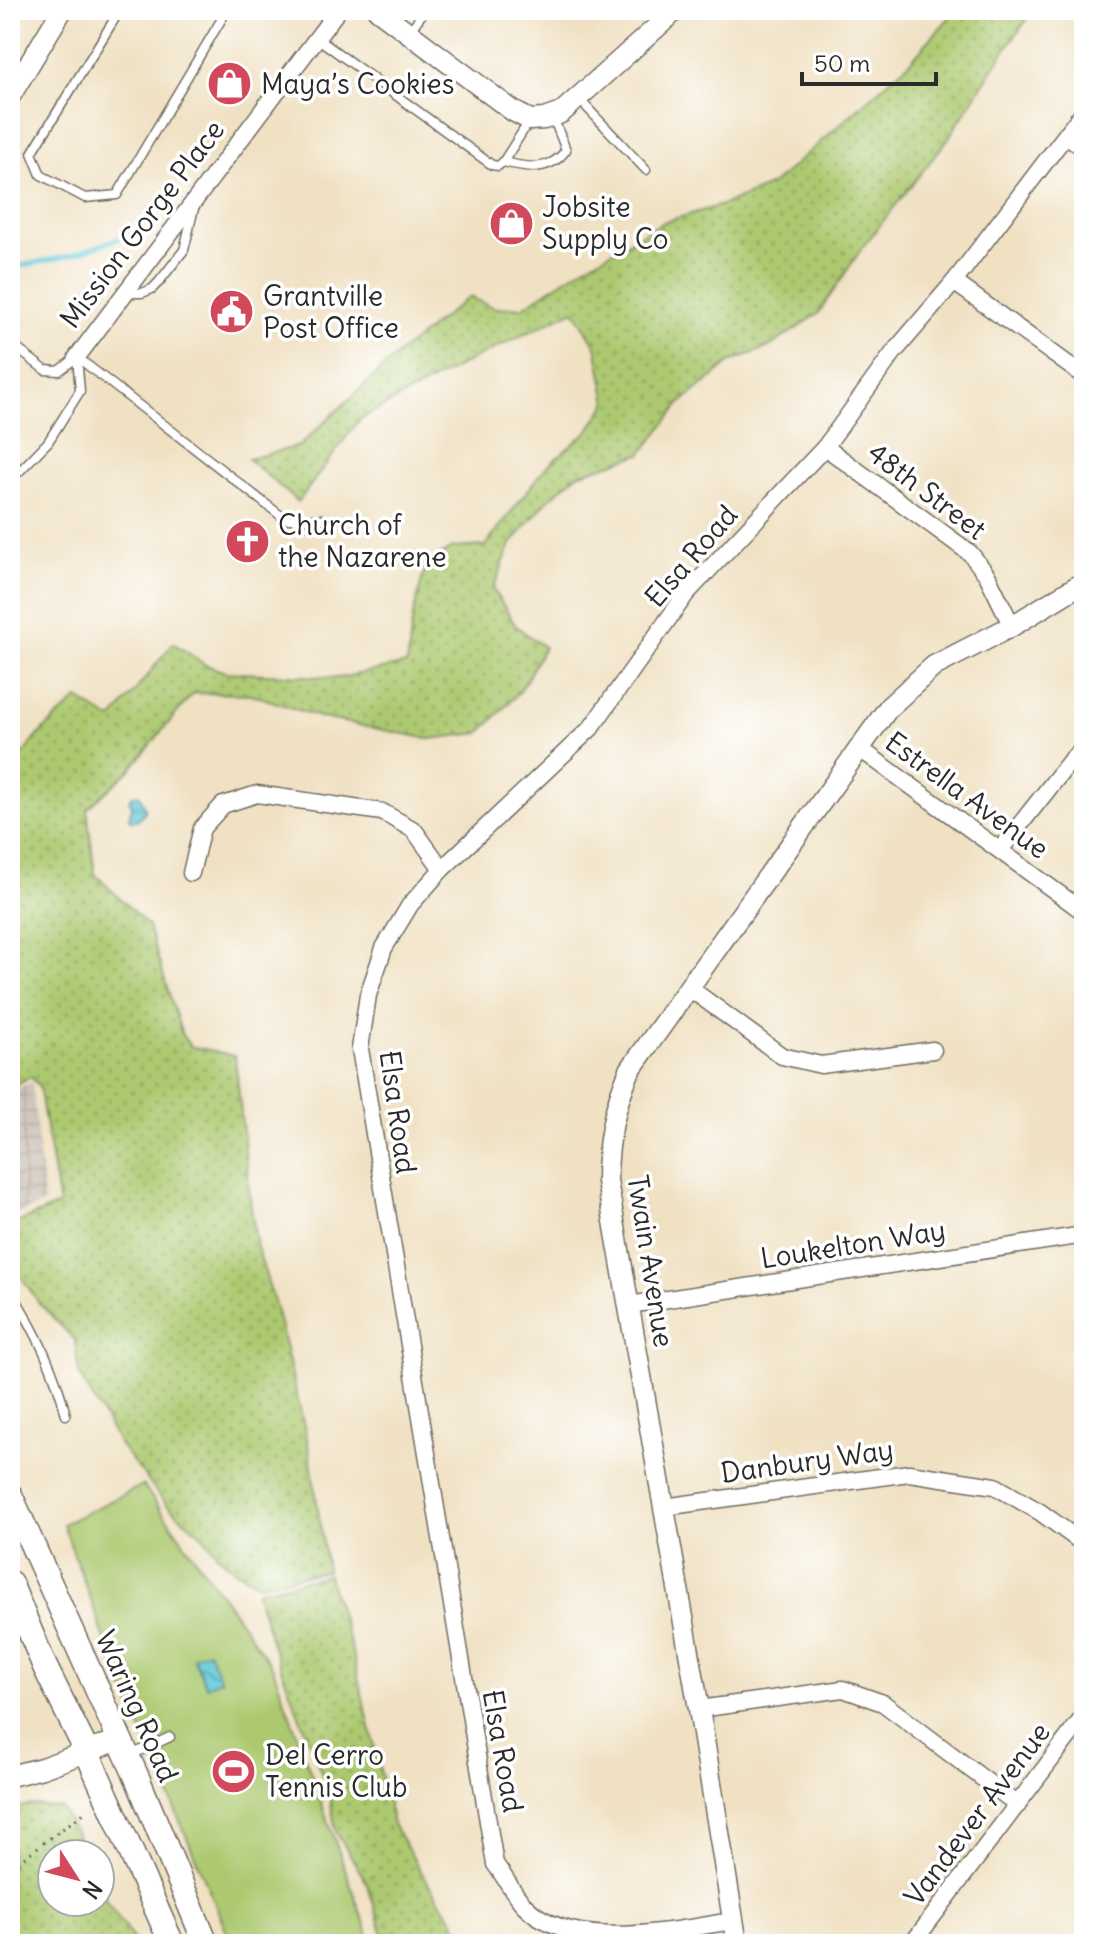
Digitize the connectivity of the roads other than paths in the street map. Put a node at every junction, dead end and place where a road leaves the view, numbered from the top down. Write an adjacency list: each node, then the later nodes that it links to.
1 (62, 10): 10 (street)
2 (120, 10): 3 (lane)
3 (227, 10)
4 (338, 10): 9 (street, Mission Gorge Place)
5 (378, 10): 8 (street)
6 (425, 10): 8 (lane)
7 (676, 10): 11 (street)
8 (408, 33): 14 (street)
9 (317, 38): 17 (lane); 21 (street, Mission Gorge Place)
10 (10, 96)
11 (577, 98): 13 (street); 18 (lane)
12 (1084, 111): 15 (street, Elsa Road)
13 (553, 116): 14 (street); 17 (lane)
14 (530, 120): 17 (lane)
15 (1066, 135): 16 (street); 19 (street, Elsa Road)
16 (1084, 148)
17 (503, 162)
18 (646, 170)
19 (954, 282): 22 (street); 23 (street, Elsa Road)
20 (10, 343): 21 (lane)
21 (77, 357): 24 (lane); 25 (lane)
22 (1084, 376)
23 (825, 447): 27 (street, 48th Street); 31 (street, Elsa Road)
24 (10, 481)
25 (322, 519)
26 (1084, 582): 27 (street, Twain Avenue)
27 (1012, 626): 28 (street, Twain Avenue)
28 (859, 748): 30 (street, Estrella Avenue); 34 (street, Twain Avenue)
29 (1084, 749): 30 (street)
30 (1000, 850): 33 (street, Estrella Avenue)
31 (442, 869): 32 (street); 51 (street, Elsa Road)
32 (191, 873)
33 (1084, 912)
34 (688, 987): 35 (street); 38 (street, Twain Avenue)
35 (933, 1050)
36 (1084, 1235): 38 (street, Loukelton Way)
37 (10, 1290): 39 (lane)
38 (629, 1305): 41 (street, Twain Avenue)
39 (66, 1415)
40 (10, 1495): 47 (main road, Waring Road)
41 (664, 1507): 42 (street, Danbury Way); 44 (street, Twain Avenue)
42 (1084, 1544)
43 (10, 1583): 48 (main road)
44 (699, 1709): 50 (street); 51 (street, Twain Avenue)
45 (1084, 1716): 50 (street, Vandever Avenue)
46 (170, 1737): 47 (lane)
47 (123, 1748): 48 (street); 53 (main road, Waring Road)
48 (87, 1752): 49 (street); 52 (main road)
49 (10, 1776)
50 (1018, 1805): 55 (street, Vandever Avenue)
51 (733, 1921): 54 (street, Twain Avenue)
52 (172, 1944)
53 (206, 1944)
54 (737, 1944)
55 (912, 1944)

